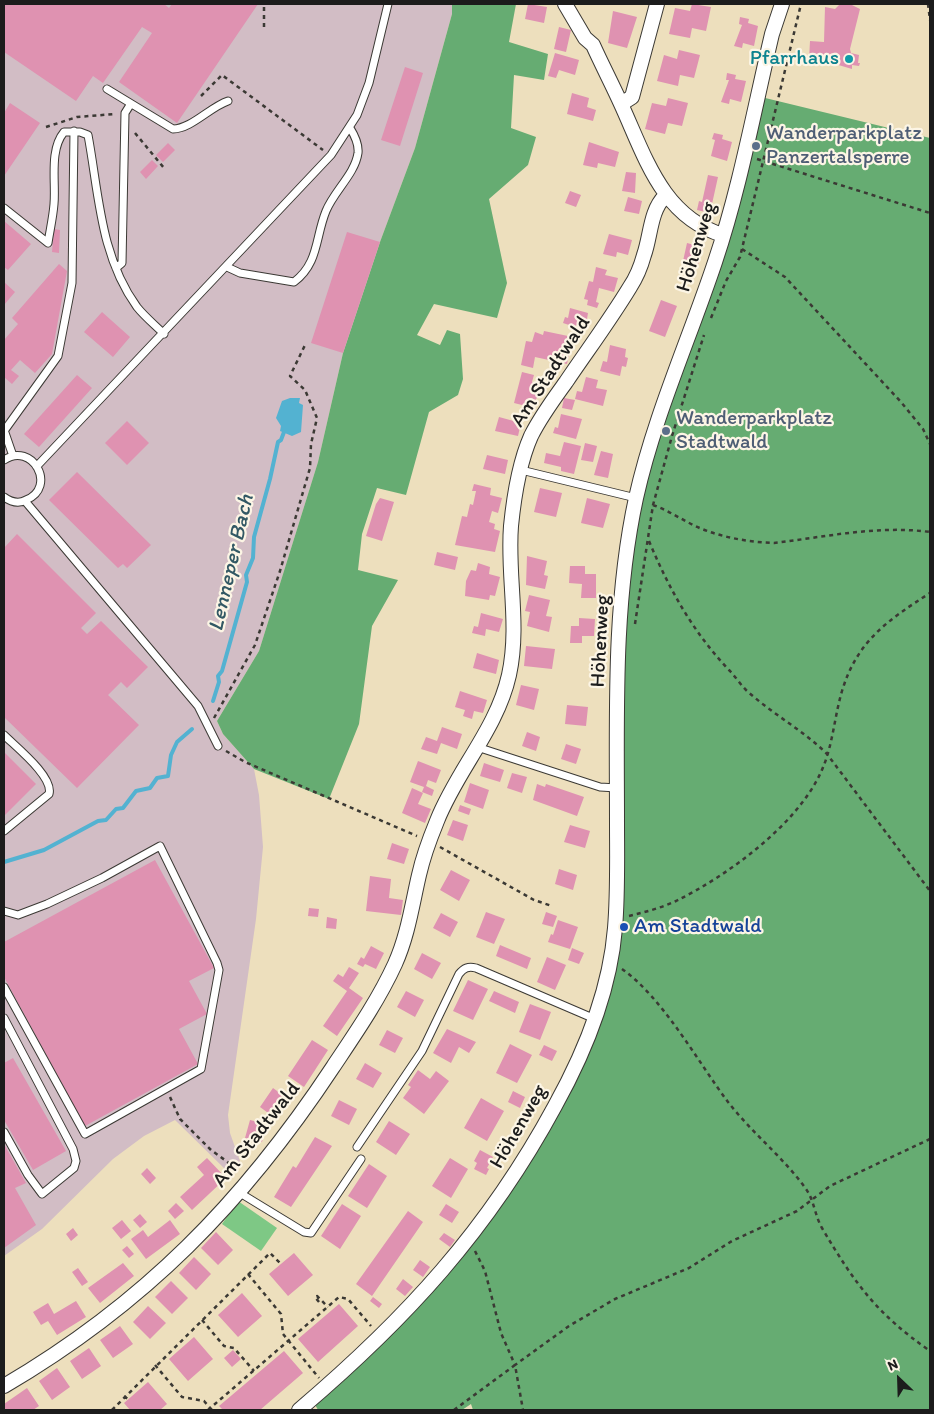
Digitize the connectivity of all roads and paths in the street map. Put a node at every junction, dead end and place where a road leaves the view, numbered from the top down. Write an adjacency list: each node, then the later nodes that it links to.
1 (388, 4): 18 (lane)
2 (565, 4): 13 (street)
3 (657, 4): 13 (street)
4 (782, 4): 21 (street, Höhenweg)
5 (800, 4): 22 (path)
6 (928, 4): 8 (path)
7 (264, 7): 9 (path)
8 (930, 20)
9 (264, 31)
10 (107, 89): 14 (lane)
11 (201, 96): 20 (path)
12 (228, 101): 14 (lane)
13 (621, 104): 24 (street)
14 (130, 105): 15 (lane)
15 (124, 113): 16 (path); 30 (lane)
16 (46, 126)
17 (134, 127): 23 (path)
18 (350, 128): 20 (lane); 29 (lane)
19 (74, 131): 25 (lane); 30 (lane); 35 (lane)
20 (331, 155): 29 (lane)
21 (744, 155): 22 (path); 27 (street, Höhenweg)
22 (763, 161): 26 (path); 28 (path)
23 (164, 168)
24 (666, 196): 27 (street); 40 (street, Am Stadtwald)
25 (4, 208)
26 (930, 213)
27 (723, 235): 42 (street, Höhenweg)
28 (742, 249): 31 (path); 36 (path)
29 (227, 267): 33 (lane)
30 (116, 268): 33 (lane)
31 (710, 321)
32 (706, 330): 44 (path)
33 (164, 334): 39 (lane)
34 (306, 343): 49 (path)
35 (4, 431): 37 (lane)
36 (930, 444)
37 (13, 456): 38 (lane); 39 (lane)
38 (4, 460)
39 (37, 466): 43 (lane)
40 (521, 470): 42 (lane); 52 (street, Am Stadtwald)
41 (4, 497): 43 (lane)
42 (636, 498): 54 (street, Höhenweg)
43 (25, 501): 49 (lane)
44 (653, 505): 45 (path); 46 (path)
45 (930, 532)
46 (648, 540): 48 (path); 53 (path)
47 (930, 593): 53 (path)
48 (635, 624)
49 (209, 726): 51 (lane)
50 (4, 735): 55 (lane)
51 (218, 746): 56 (path)
52 (477, 747): 54 (lane); 56 (street, Am Stadtwald)
53 (827, 754): 57 (path); 60 (path)
54 (617, 788): 60 (street, Höhenweg)
55 (4, 831)
56 (429, 842): 58 (path); 70 (street, Am Stadtwald)
57 (930, 891)
58 (552, 906)
59 (4, 911): 65 (lane)
60 (616, 919): 61 (street, Höhenweg)
61 (610, 964): 64 (street, Höhenweg); 72 (path)
62 (4, 987): 65 (lane)
63 (4, 1018): 66 (lane)
64 (595, 1019): 68 (lane); 73 (street, Höhenweg)
65 (165, 1089): 70 (path)
66 (4, 1132)
67 (930, 1139): 72 (path)
68 (357, 1147)
69 (362, 1159): 71 (lane)
70 (251, 1180): 71 (street, Am Stadtwald)
71 (240, 1193): 85 (street, Am Stadtwald)
72 (810, 1199): 81 (path); 82 (path)
73 (469, 1240): 79 (street, Höhenweg); 82 (path)
74 (281, 1264): 75 (path)
75 (248, 1274): 78 (path); 80 (path)
76 (319, 1302): 77 (path)
77 (328, 1307): 79 (path); 80 (path)
78 (202, 1320): 83 (path); 84 (path)
79 (380, 1336): 86 (street, Höhenweg)
80 (288, 1341): 84 (path); 86 (path)
81 (930, 1351)
82 (515, 1365): 92 (path); 93 (path)
83 (155, 1366): 87 (path); 90 (path)
84 (254, 1371): 90 (path)
85 (4, 1386)
86 (326, 1386): 91 (street, Höhenweg)
87 (124, 1396): 88 (path); 89 (path)
88 (128, 1399)
89 (112, 1410)
90 (210, 1410)
91 (299, 1410)
92 (454, 1410)
93 (523, 1410)

